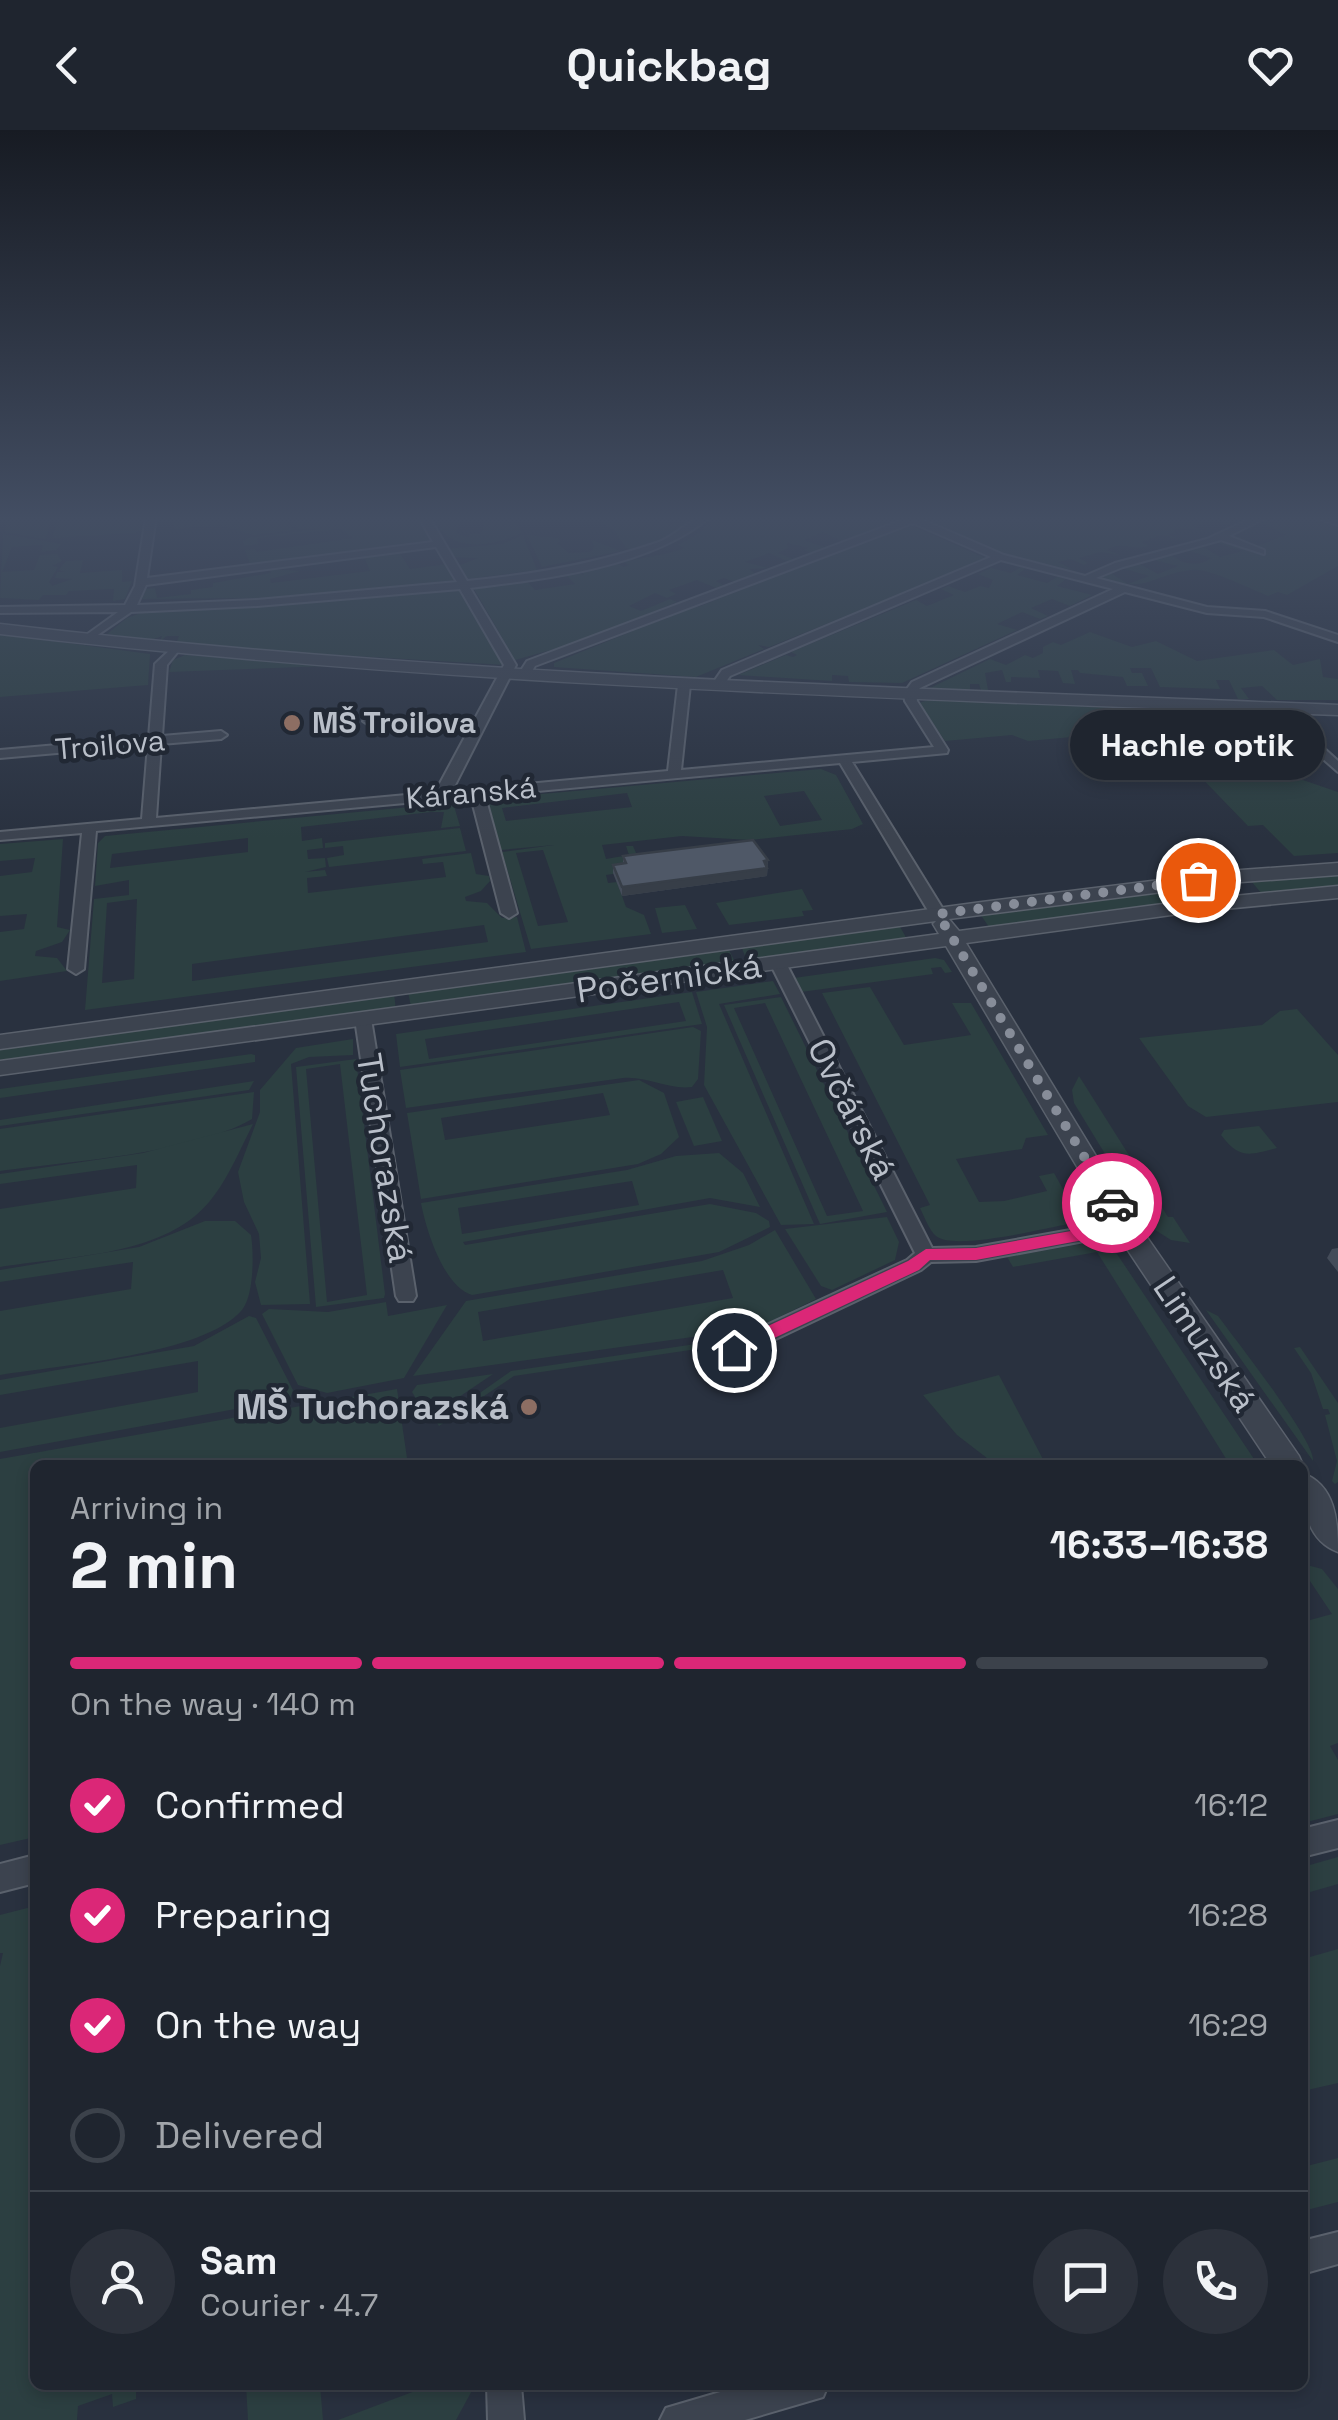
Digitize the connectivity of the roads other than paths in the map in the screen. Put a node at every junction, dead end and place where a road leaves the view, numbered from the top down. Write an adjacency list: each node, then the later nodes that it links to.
1 (107, 624): 8 (street)
2 (488, 624): 11 (street)
3 (635, 624): 11 (street)
4 (843, 624): 13 (street)
5 (1047, 624): 14 (street)
6 (1291, 624): 9 (street)
7 (0, 628): 8 (street)
8 (86, 640): 10 (street)
9 (1338, 640)
10 (174, 649): 11 (street); 20 (street)
11 (514, 674): 12 (street); 18 (street)
12 (684, 685): 13 (street); 24 (street)
13 (717, 686): 14 (street)
14 (910, 693): 15 (street); 22 (street, Káranská)
15 (1271, 707): 16 (street); 23 (street)
16 (1338, 710)
17 (369, 721): 18 (street)
18 (475, 730): 26 (street)
19 (221, 736): 20 (street, Troilova)
20 (154, 741): 21 (street, Troilova); 27 (street)
21 (0, 754)
22 (844, 759): 24 (street, Káranská); 35 (street, Limuzská)
23 (1338, 768)
24 (674, 774): 25 (street, Káranská)
25 (479, 793): 26 (street, Káranská); 34 (street)
26 (446, 795): 27 (street, Káranská)
27 (149, 822): 28 (street, Káranská)
28 (89, 828): 29 (street, Káranská); 38 (street)
29 (0, 836)
30 (1338, 869): 31 (street, Počernická)
31 (1198, 880): 33 (street); 35 (street, Počernická)
32 (1338, 892): 33 (street, Počernická)
33 (1218, 904): 36 (street, Počernická)
34 (510, 913)
35 (938, 914): 36 (street, Limuzská); 40 (street, Počernická)
36 (953, 938): 37 (street, Počernická); 42 (street, Limuzská)
37 (778, 962): 39 (street, Počernická); 43 (street, Ovčárská)
38 (76, 969)
39 (363, 1019): 41 (street, Počernická); 44 (street, Tuchorazská)
40 (0, 1042)
41 (0, 1068)
42 (1126, 1227): 43 (street); 46 (street, Limuzská)
43 (926, 1254): 45 (street)
44 (406, 1296)
45 (734, 1350)
46 (1285, 1460)
47 (1308, 1499): 48 (street)
48 (1323, 1530)
49 (1338, 1834): 50 (street)
50 (1308, 1842)
51 (30, 1870): 52 (street)
52 (0, 1878)
53 (1338, 2248): 54 (street)
54 (1308, 2256)
55 (504, 2390): 57 (street)
56 (792, 2390): 58 (street)
57 (506, 2420)
58 (678, 2420)

